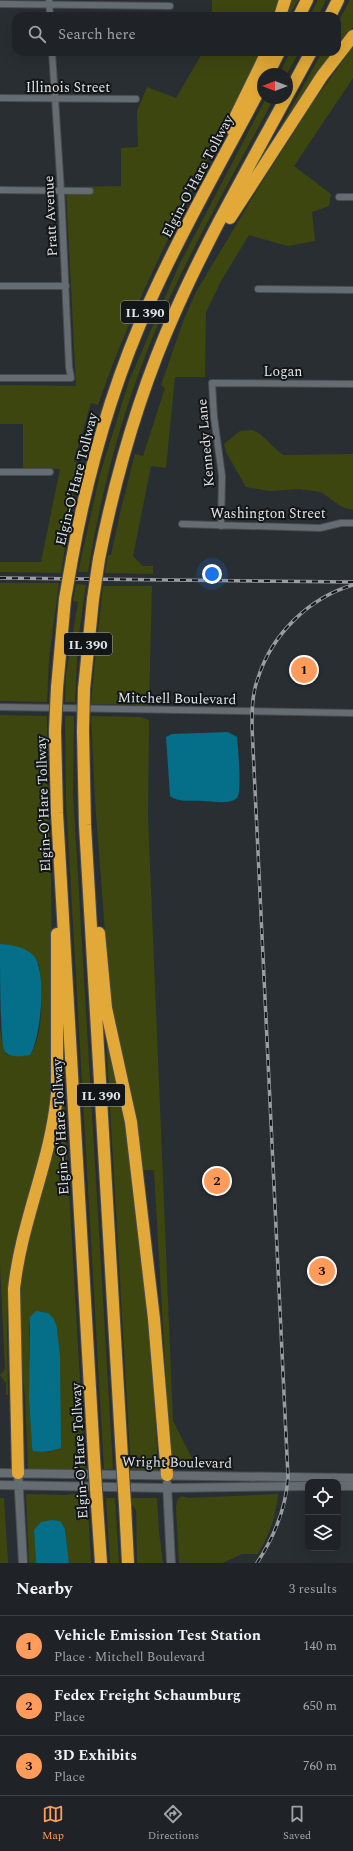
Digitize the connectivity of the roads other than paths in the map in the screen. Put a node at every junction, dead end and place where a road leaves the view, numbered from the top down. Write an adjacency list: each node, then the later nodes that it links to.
1 (285, 0): 8 (highway)
2 (307, 0): 9 (highway)
3 (338, 0): 10 (highway)
4 (49, 2): 5 (street); 6 (street); 7 (street)
5 (0, 4)
6 (170, 6)
7 (50, 12)
8 (281, 12)
9 (301, 12)
10 (332, 12)
11 (353, 36): 12 (highway)
12 (341, 51)
13 (52, 56): 22 (street, Pratt Avenue)
14 (265, 56): 25 (highway)
15 (277, 56): 18 (highway)
16 (309, 56): 19 (highway, IL 390)
17 (338, 56): 31 (highway)
18 (271, 68)
19 (293, 84)
20 (257, 94): 25 (highway, Elgin-O'Hare Tollway / IL 390)
21 (0, 98): 22 (street, Illinois Street)
22 (55, 99): 23 (street, Illinois Street); 27 (street, Pratt Avenue)
23 (136, 99)
24 (282, 104): 31 (highway, IL 390)
25 (213, 177): 47 (highway, Elgin-O'Hare Tollway / IL 390, bridge)
26 (0, 190): 27 (street)
27 (61, 191): 28 (street); 33 (street, Pratt Avenue)
28 (90, 191)
29 (339, 197): 30 (street)
30 (353, 197)
31 (204, 252): 46 (highway, IL 390, bridge)
32 (0, 286): 33 (street)
33 (66, 286): 36 (street, Pratt Avenue)
34 (258, 289): 35 (street)
35 (353, 290)
36 (0, 378)
37 (212, 382): 38 (street, Logan); 43 (street, Kennedy Lane)
38 (353, 384)
39 (0, 472): 40 (street)
40 (50, 472)
41 (353, 523): 43 (street, Washington Street)
42 (182, 524): 43 (street, Washington Street)
43 (221, 526)
44 (0, 707): 45 (street, Mitchell Boulevard)
45 (353, 713)
46 (85, 825): 50 (highway); 60 (highway, IL 390, bridge)
47 (60, 853): 49 (highway); 59 (highway, Elgin-O'Hare Tollway / IL 390, bridge)
48 (0, 1473): 49 (street, Wright Boulevard)
49 (18, 1473): 50 (street, Wright Boulevard); 53 (street)
50 (167, 1475): 51 (street, Wright Boulevard); 57 (street)
51 (353, 1478)
52 (0, 1485): 53 (street, Wright Boulevard)
53 (19, 1486): 57 (street, Wright Boulevard); 58 (street)
54 (305, 1486): 57 (street, Wright Boulevard)
55 (341, 1486): 56 (street)
56 (353, 1486)
57 (167, 1488): 61 (street)
58 (23, 1563)
59 (100, 1563)
60 (128, 1563)
61 (171, 1563)

